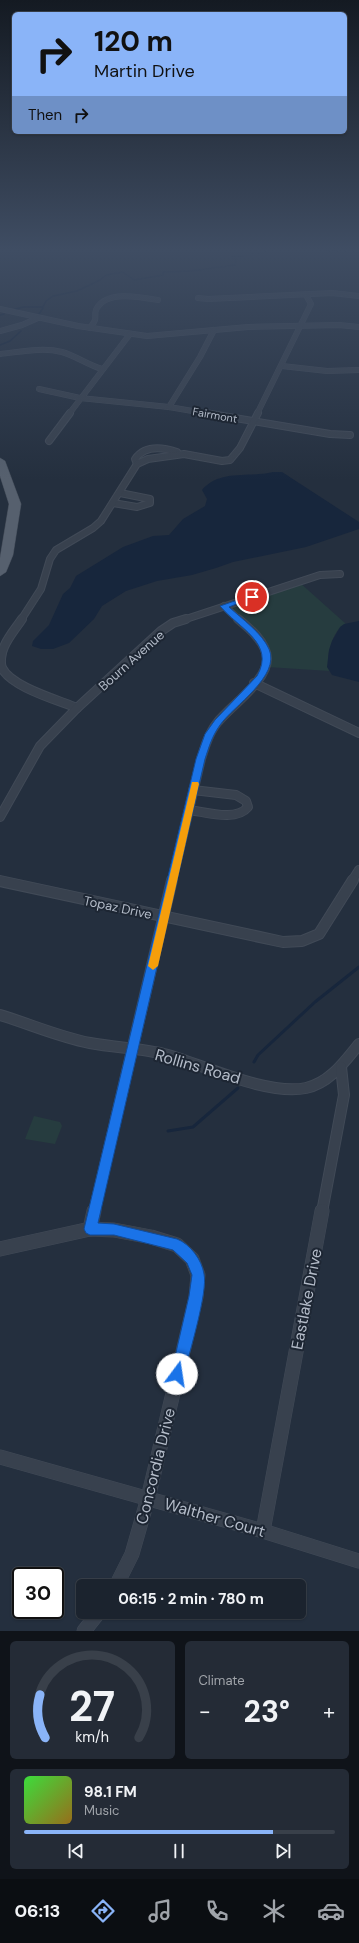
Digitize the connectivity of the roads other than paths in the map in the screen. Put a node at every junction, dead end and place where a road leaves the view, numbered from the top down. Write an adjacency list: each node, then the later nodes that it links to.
1 (14, 327): 7 (street)
2 (85, 327): 5 (street)
3 (297, 327): 6 (street)
4 (300, 327): 10 (street)
5 (90, 328): 8 (street)
6 (214, 330): 8 (street); 15 (street)
7 (0, 331)
8 (130, 334): 11 (street)
9 (0, 354): 11 (street)
10 (282, 366): 12 (street); 16 (street)
11 (102, 369): 14 (street)
12 (359, 370)
13 (39, 390): 14 (street, Fairmont)
14 (80, 398): 15 (street, Fairmont); 18 (street)
15 (169, 407): 16 (street, Fairmont)
16 (254, 421): 17 (street, Fairmont); 19 (street)
17 (350, 435)
18 (49, 441)
19 (184, 454): 21 (street); 21 (street)
20 (0, 461): 24 (main road)
21 (137, 464): 22 (street)
22 (120, 493): 23 (street); 23 (street)
23 (113, 503): 28 (street)
24 (0, 572)
25 (340, 574): 26 (street, Bourn Avenue)
26 (224, 606): 27 (street); 28 (street, Bourn Avenue)
27 (254, 683): 29 (street); 30 (street)
28 (77, 708): 32 (street, Bourn Avenue)
29 (359, 733)
30 (193, 790): 31 (street); 31 (street)
31 (189, 810): 35 (street)
32 (0, 817)
33 (359, 870): 35 (street, Topaz Drive)
34 (0, 880): 35 (street, Topaz Drive)
35 (165, 917): 38 (street)
36 (0, 1015): 38 (street, Rollins Road)
37 (359, 1044): 39 (street, Rollins Road)
38 (133, 1049): 39 (street, Rollins Road); 40 (street)
39 (341, 1068): 44 (street, Eastlake Drive)
40 (90, 1229): 41 (street, Concordia Drive); 43 (street, Concordia Drive)
41 (0, 1249)
42 (0, 1457): 43 (street, Walther Court)
43 (148, 1498): 44 (street, Walther Court); 46 (street, Concordia Drive)
44 (262, 1531): 45 (street, Walther Court)
45 (359, 1560)
46 (120, 1579)
47 (93, 1619): 48 (street)
48 (84, 1631)

